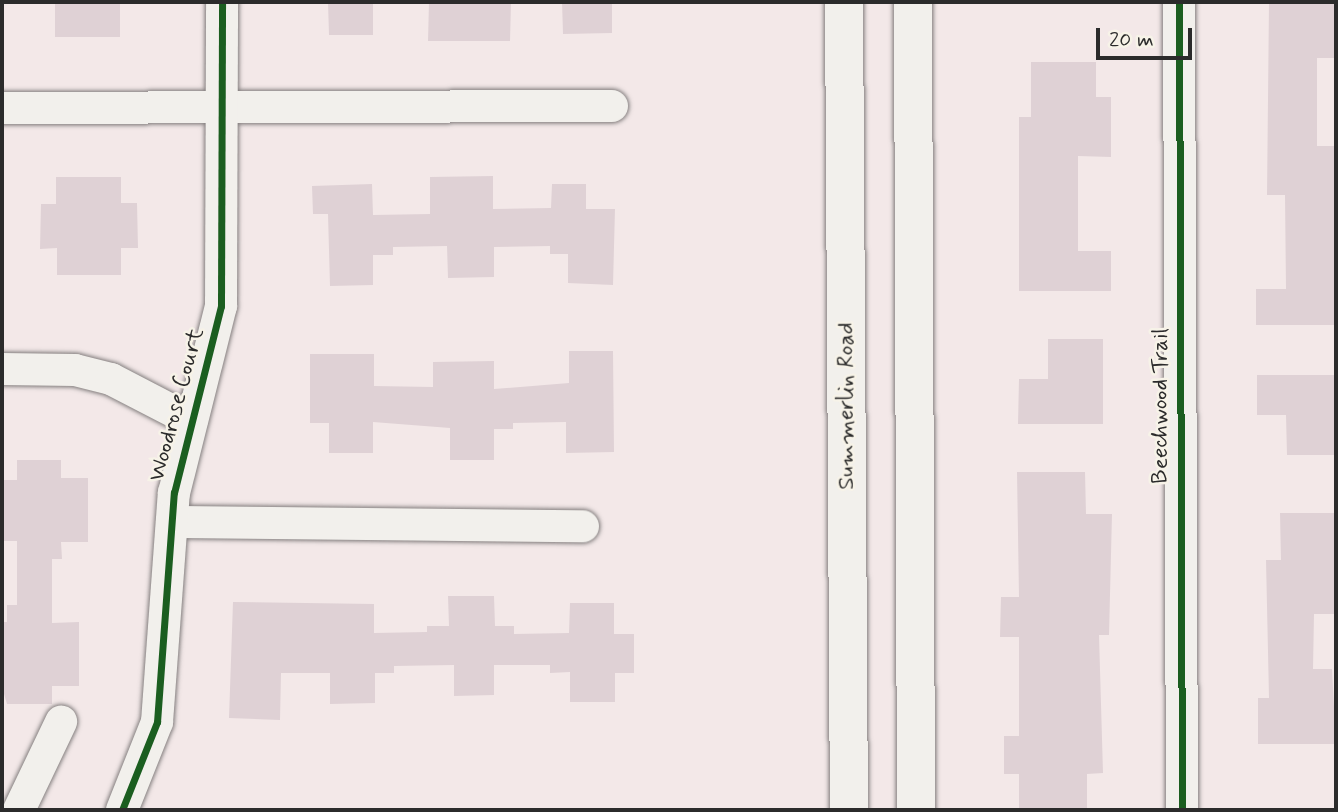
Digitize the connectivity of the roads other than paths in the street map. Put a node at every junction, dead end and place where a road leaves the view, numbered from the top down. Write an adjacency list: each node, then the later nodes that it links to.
1 (222, 2): 5 (street, Woodrose Court)
2 (844, 2): 15 (main road, Summerlin Road)
3 (913, 2): 16 (main road)
4 (1179, 2): 17 (street, Beechwood Trail)
5 (222, 106): 6 (street); 7 (street); 9 (street, Woodrose Court)
6 (612, 106)
7 (2, 108)
8 (2, 369): 9 (street)
9 (192, 421): 10 (street, Woodrose Court)
10 (172, 522): 11 (street); 14 (street, Woodrose Court)
11 (583, 526)
12 (61, 722): 13 (street)
13 (19, 810)
14 (122, 810)
15 (849, 810)
16 (916, 810)
17 (1182, 810)

